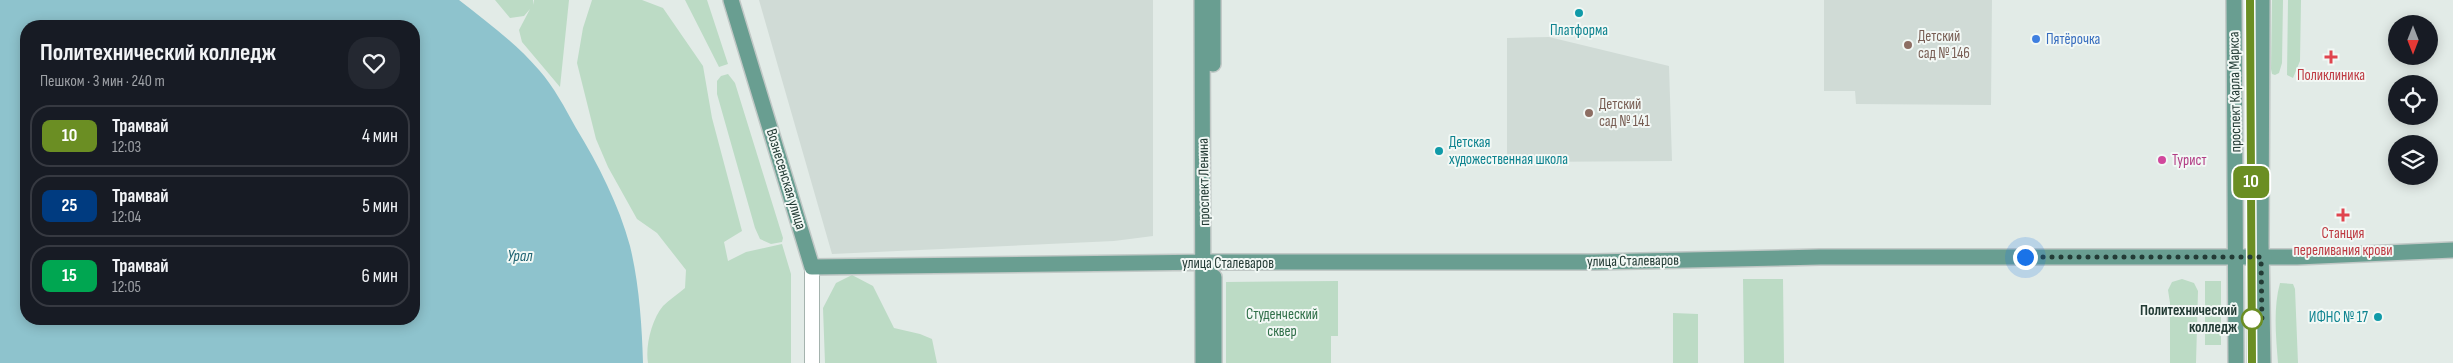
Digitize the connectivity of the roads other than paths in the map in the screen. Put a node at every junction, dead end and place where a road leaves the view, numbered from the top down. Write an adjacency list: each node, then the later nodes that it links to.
1 (731, 0): 10 (main road, Вознесенская улица)
2 (1202, 0): 9 (main road, проспект Ленина)
3 (1213, 0): 9 (main road, проспект Ленина)
4 (2234, 0): 7 (main road, проспект Карла Маркса)
5 (2262, 0): 8 (main road, проспект Карла Маркса)
6 (2453, 250): 8 (main road, улица Сталеваров)
7 (2236, 257): 8 (main road, улица Сталеваров); 9 (main road, улица Сталеваров); 14 (main road, проспект Карла Маркса)
8 (2261, 257): 15 (main road, проспект Карла Маркса)
9 (1208, 263): 10 (main road, улица Сталеваров); 12 (main road, проспект Ленина); 13 (main road, проспект Ленина)
10 (812, 267): 11 (street, Вознесенская улица)
11 (812, 363)
12 (1203, 363)
13 (1214, 363)
14 (2236, 363)
15 (2263, 363)

